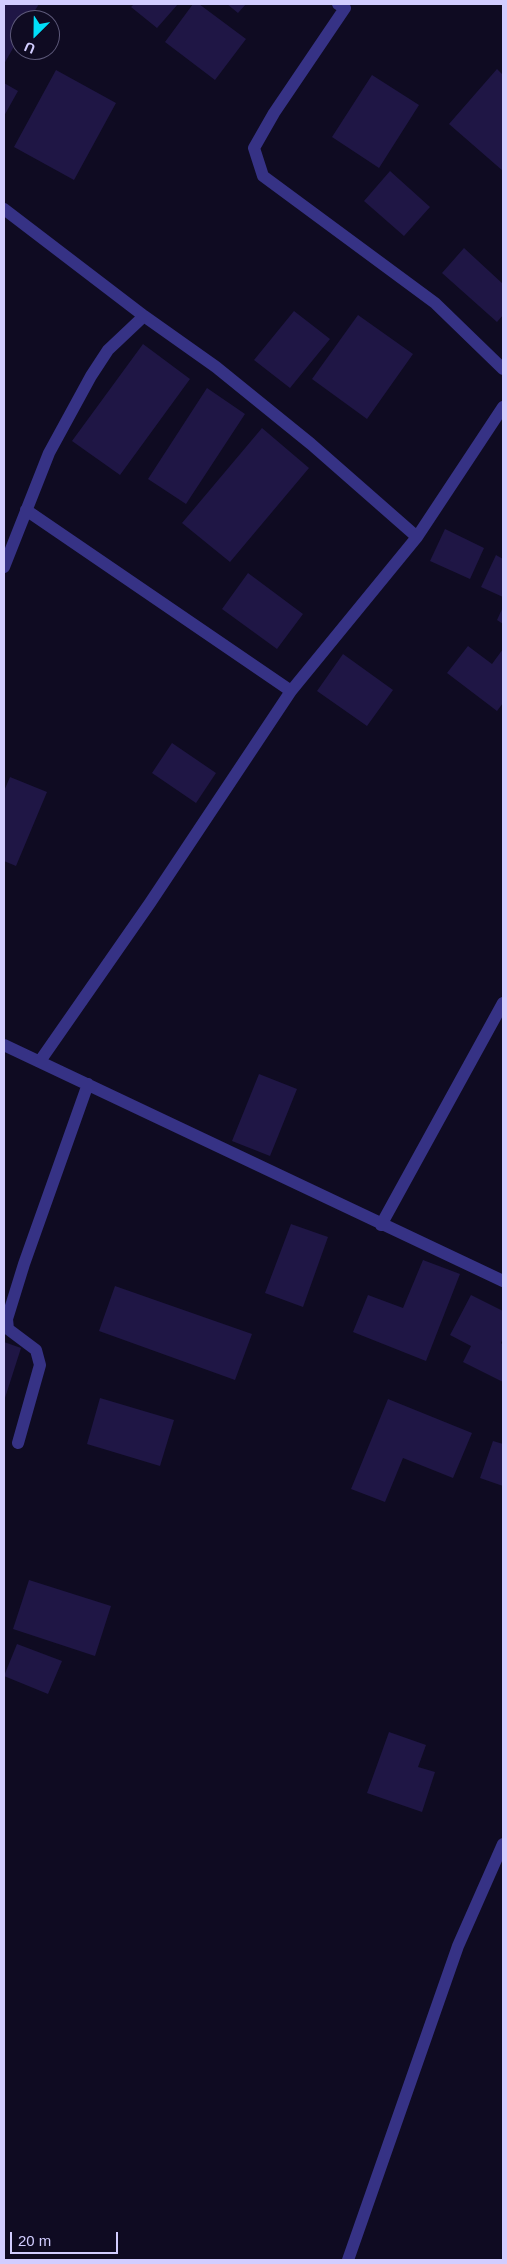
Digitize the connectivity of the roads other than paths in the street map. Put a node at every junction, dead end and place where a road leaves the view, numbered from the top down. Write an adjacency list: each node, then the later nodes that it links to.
1 (344, 5): 4 (street)
2 (4, 209): 3 (street)
3 (144, 316): 6 (street); 7 (street)
4 (503, 369)
5 (503, 407): 7 (street)
6 (26, 510): 8 (street); 9 (street)
7 (417, 537): 9 (street)
8 (4, 567)
9 (291, 690): 12 (street)
10 (503, 1003): 14 (street)
11 (4, 1045): 12 (street)
12 (40, 1061): 13 (street)
13 (88, 1084): 14 (street); 16 (street)
14 (381, 1225): 15 (street)
15 (503, 1281)
16 (18, 1443)
17 (503, 1844): 18 (street)
18 (348, 2260)

